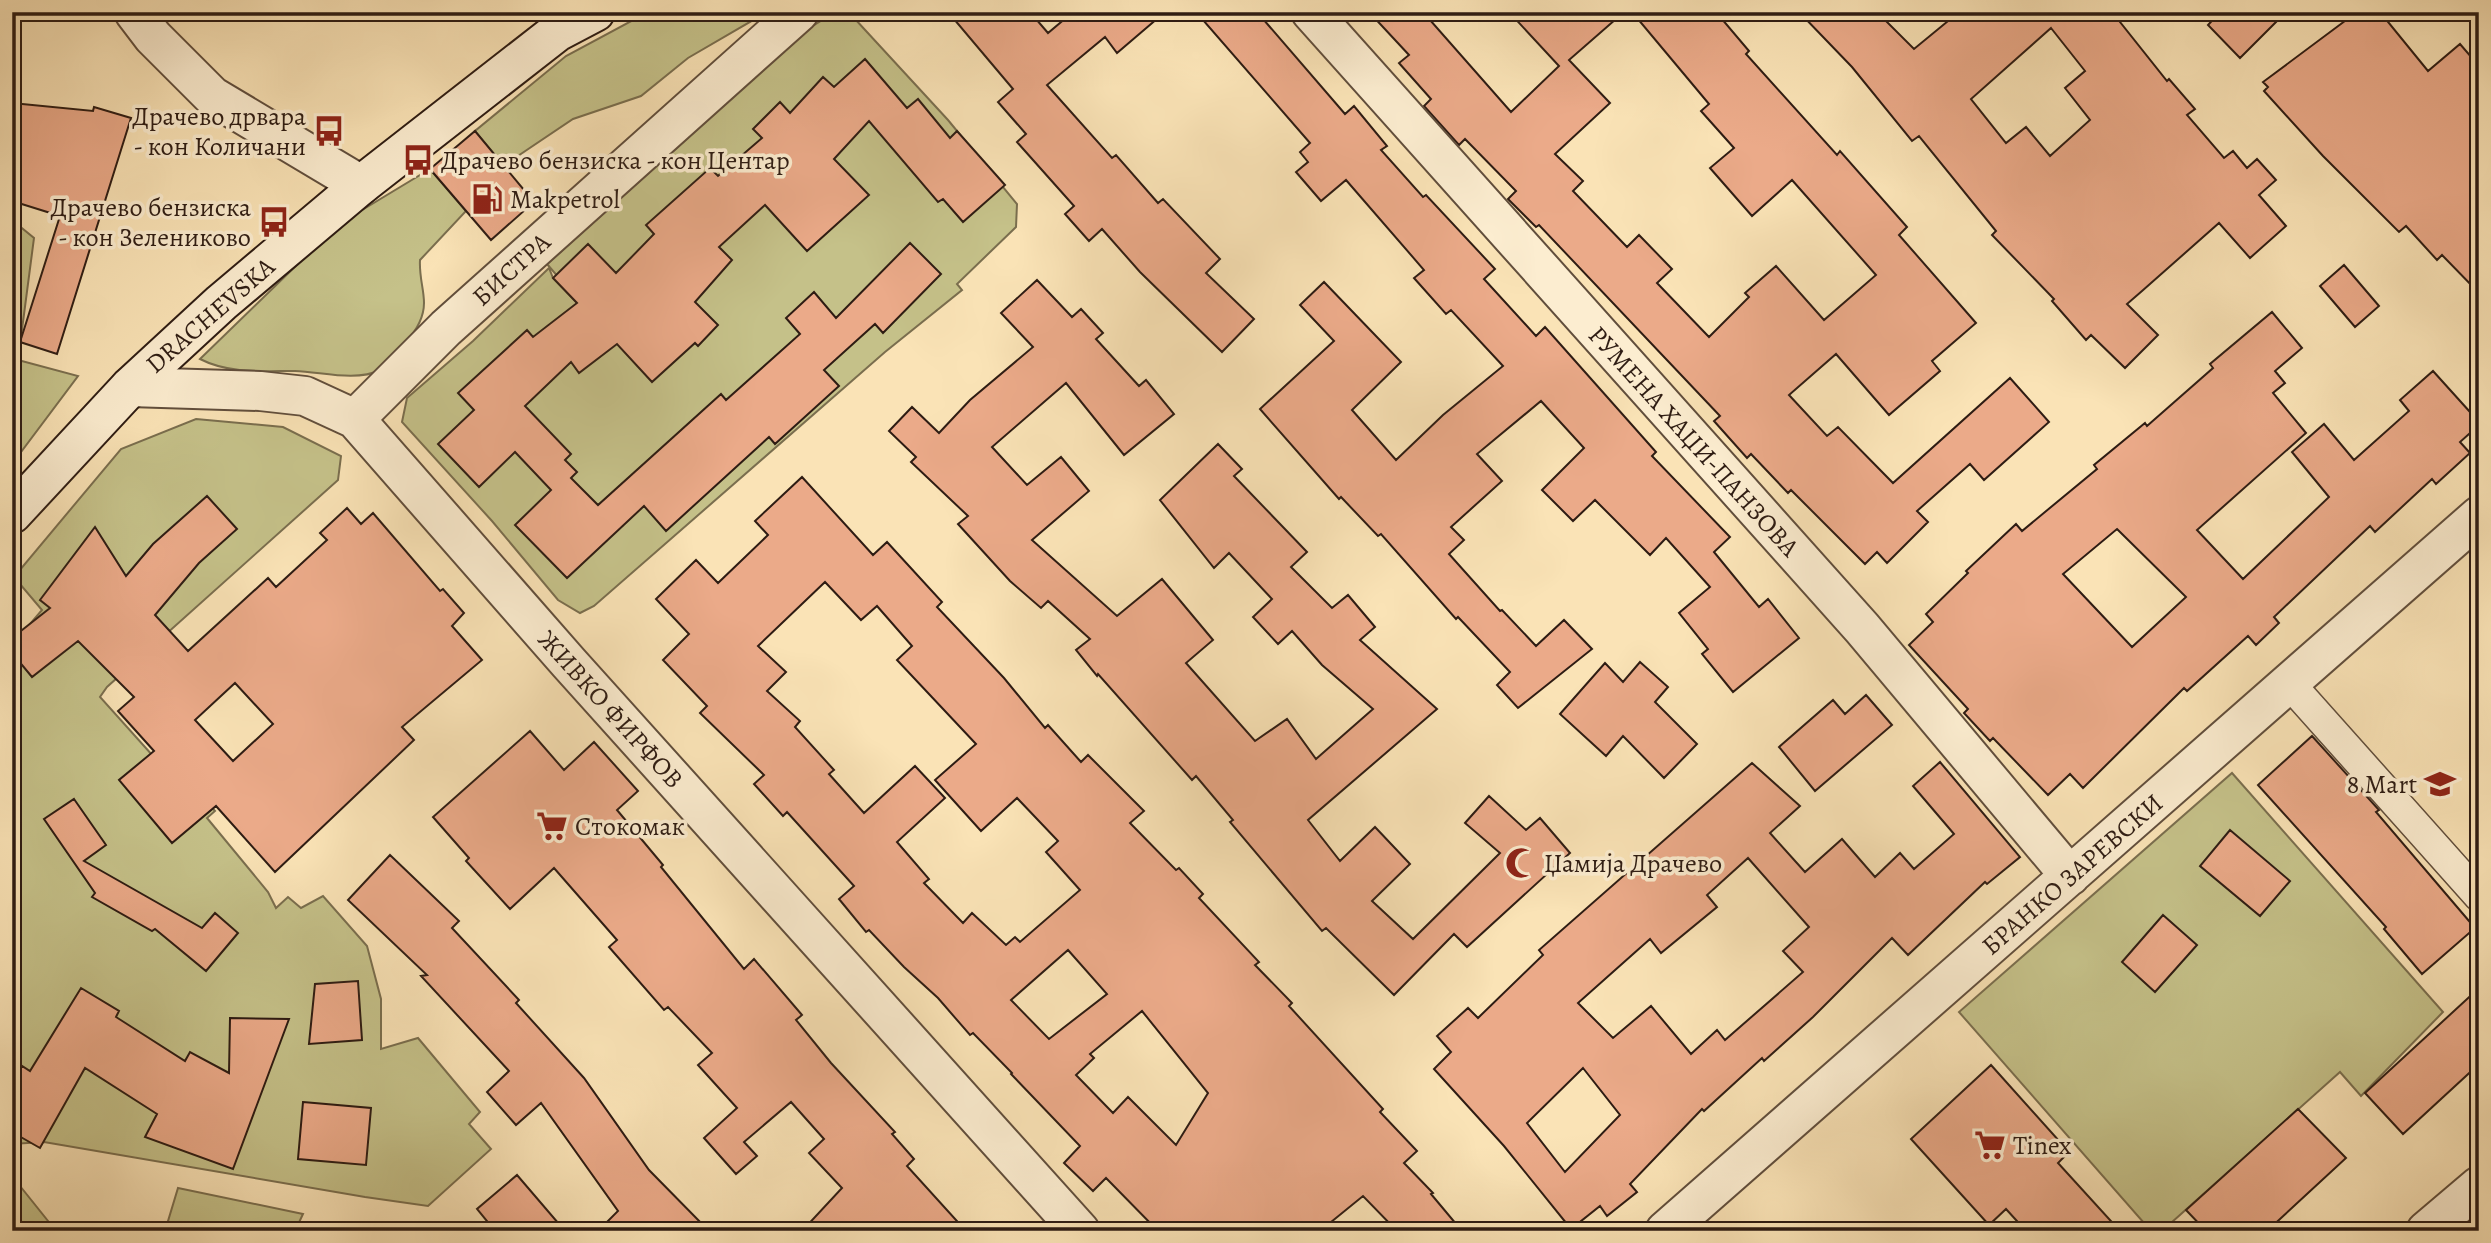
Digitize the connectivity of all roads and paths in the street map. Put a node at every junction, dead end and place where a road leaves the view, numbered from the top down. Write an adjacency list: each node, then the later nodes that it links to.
1 (134, 12): 5 (street)
2 (595, 12): 5 (street, DRACHEVSKA)
3 (799, 12): 7 (street, БИСТРА)
4 (1311, 12): 11 (street, РУМЕНА ХАЏИ-ПАНЗОВА)
5 (361, 185): 6 (street, DRACHEVSKA)
6 (130, 387): 7 (street, ЖИВКО ФИРФОВ); 8 (street, DRACHEVSKA)
7 (355, 419): 14 (street, ЖИВКО ФИРФОВ)
8 (12, 514)
9 (2479, 516): 10 (street, БРАНКО ЗАРЕВСКИ)
10 (2290, 682): 11 (street, БРАНКО ЗАРЕВСКИ); 12 (street)
11 (2070, 876): 15 (street, БРАНКО ЗАРЕВСКИ)
12 (2479, 896)
13 (2479, 1186): 16 (street)
14 (1080, 1231)
15 (1665, 1231)
16 (2426, 1231)

